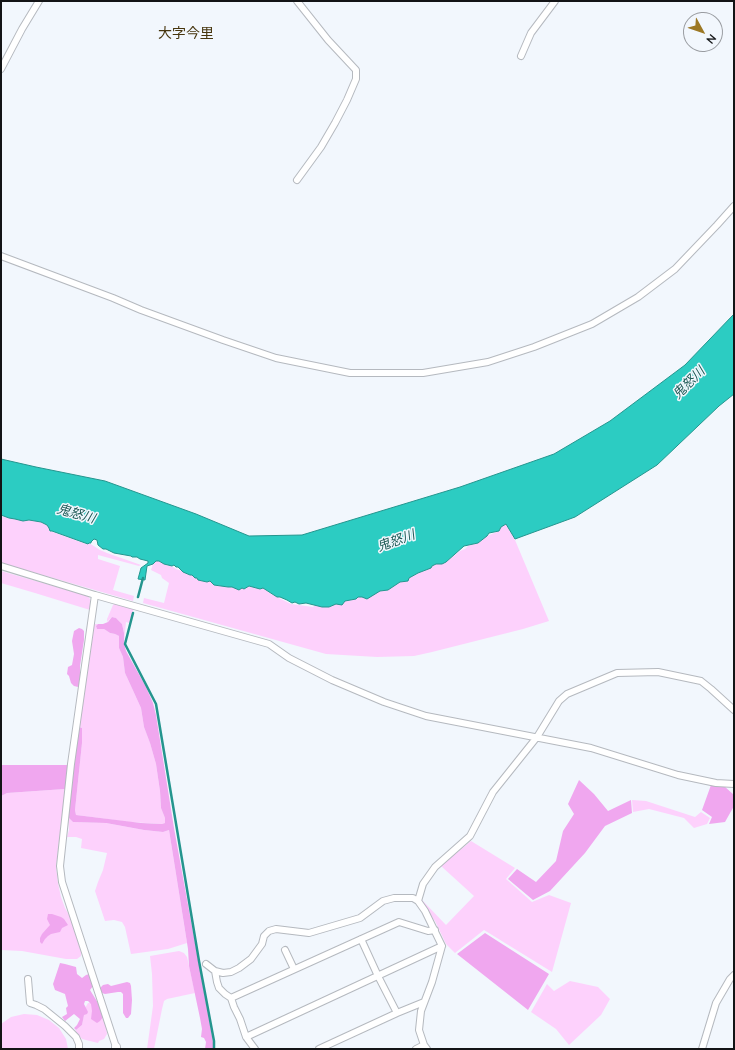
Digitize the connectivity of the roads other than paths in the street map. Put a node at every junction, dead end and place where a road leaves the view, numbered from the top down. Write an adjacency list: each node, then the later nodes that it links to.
1 (39, 1): 5 (street)
2 (298, 1): 6 (street)
3 (555, 1): 4 (street)
4 (521, 56)
5 (1, 69)
6 (297, 180)
7 (734, 206): 8 (street)
8 (1, 256)
9 (1, 566): 10 (street)
10 (95, 595): 12 (street); 30 (street)
11 (734, 710): 12 (street)
12 (537, 737): 13 (street); 14 (street)
13 (734, 784)
14 (418, 901): 15 (street); 21 (street)
15 (435, 930): 16 (street); 17 (street)
16 (361, 939): 20 (street); 23 (street)
17 (442, 946): 23 (street); 26 (street)
18 (285, 950): 20 (street)
19 (206, 964): 21 (street)
20 (294, 969): 25 (street)
21 (215, 971): 25 (street)
22 (734, 975): 35 (street)
23 (378, 976): 27 (street); 28 (street)
24 (28, 979): 31 (street)
25 (231, 998): 28 (street)
26 (424, 1002): 27 (street); 29 (street)
27 (397, 1013): 33 (street)
28 (246, 1037): 32 (street)
29 (426, 1047): 34 (street)
30 (116, 1048)
31 (79, 1049)
32 (255, 1049)
33 (319, 1049)
34 (416, 1049)
35 (702, 1049)

